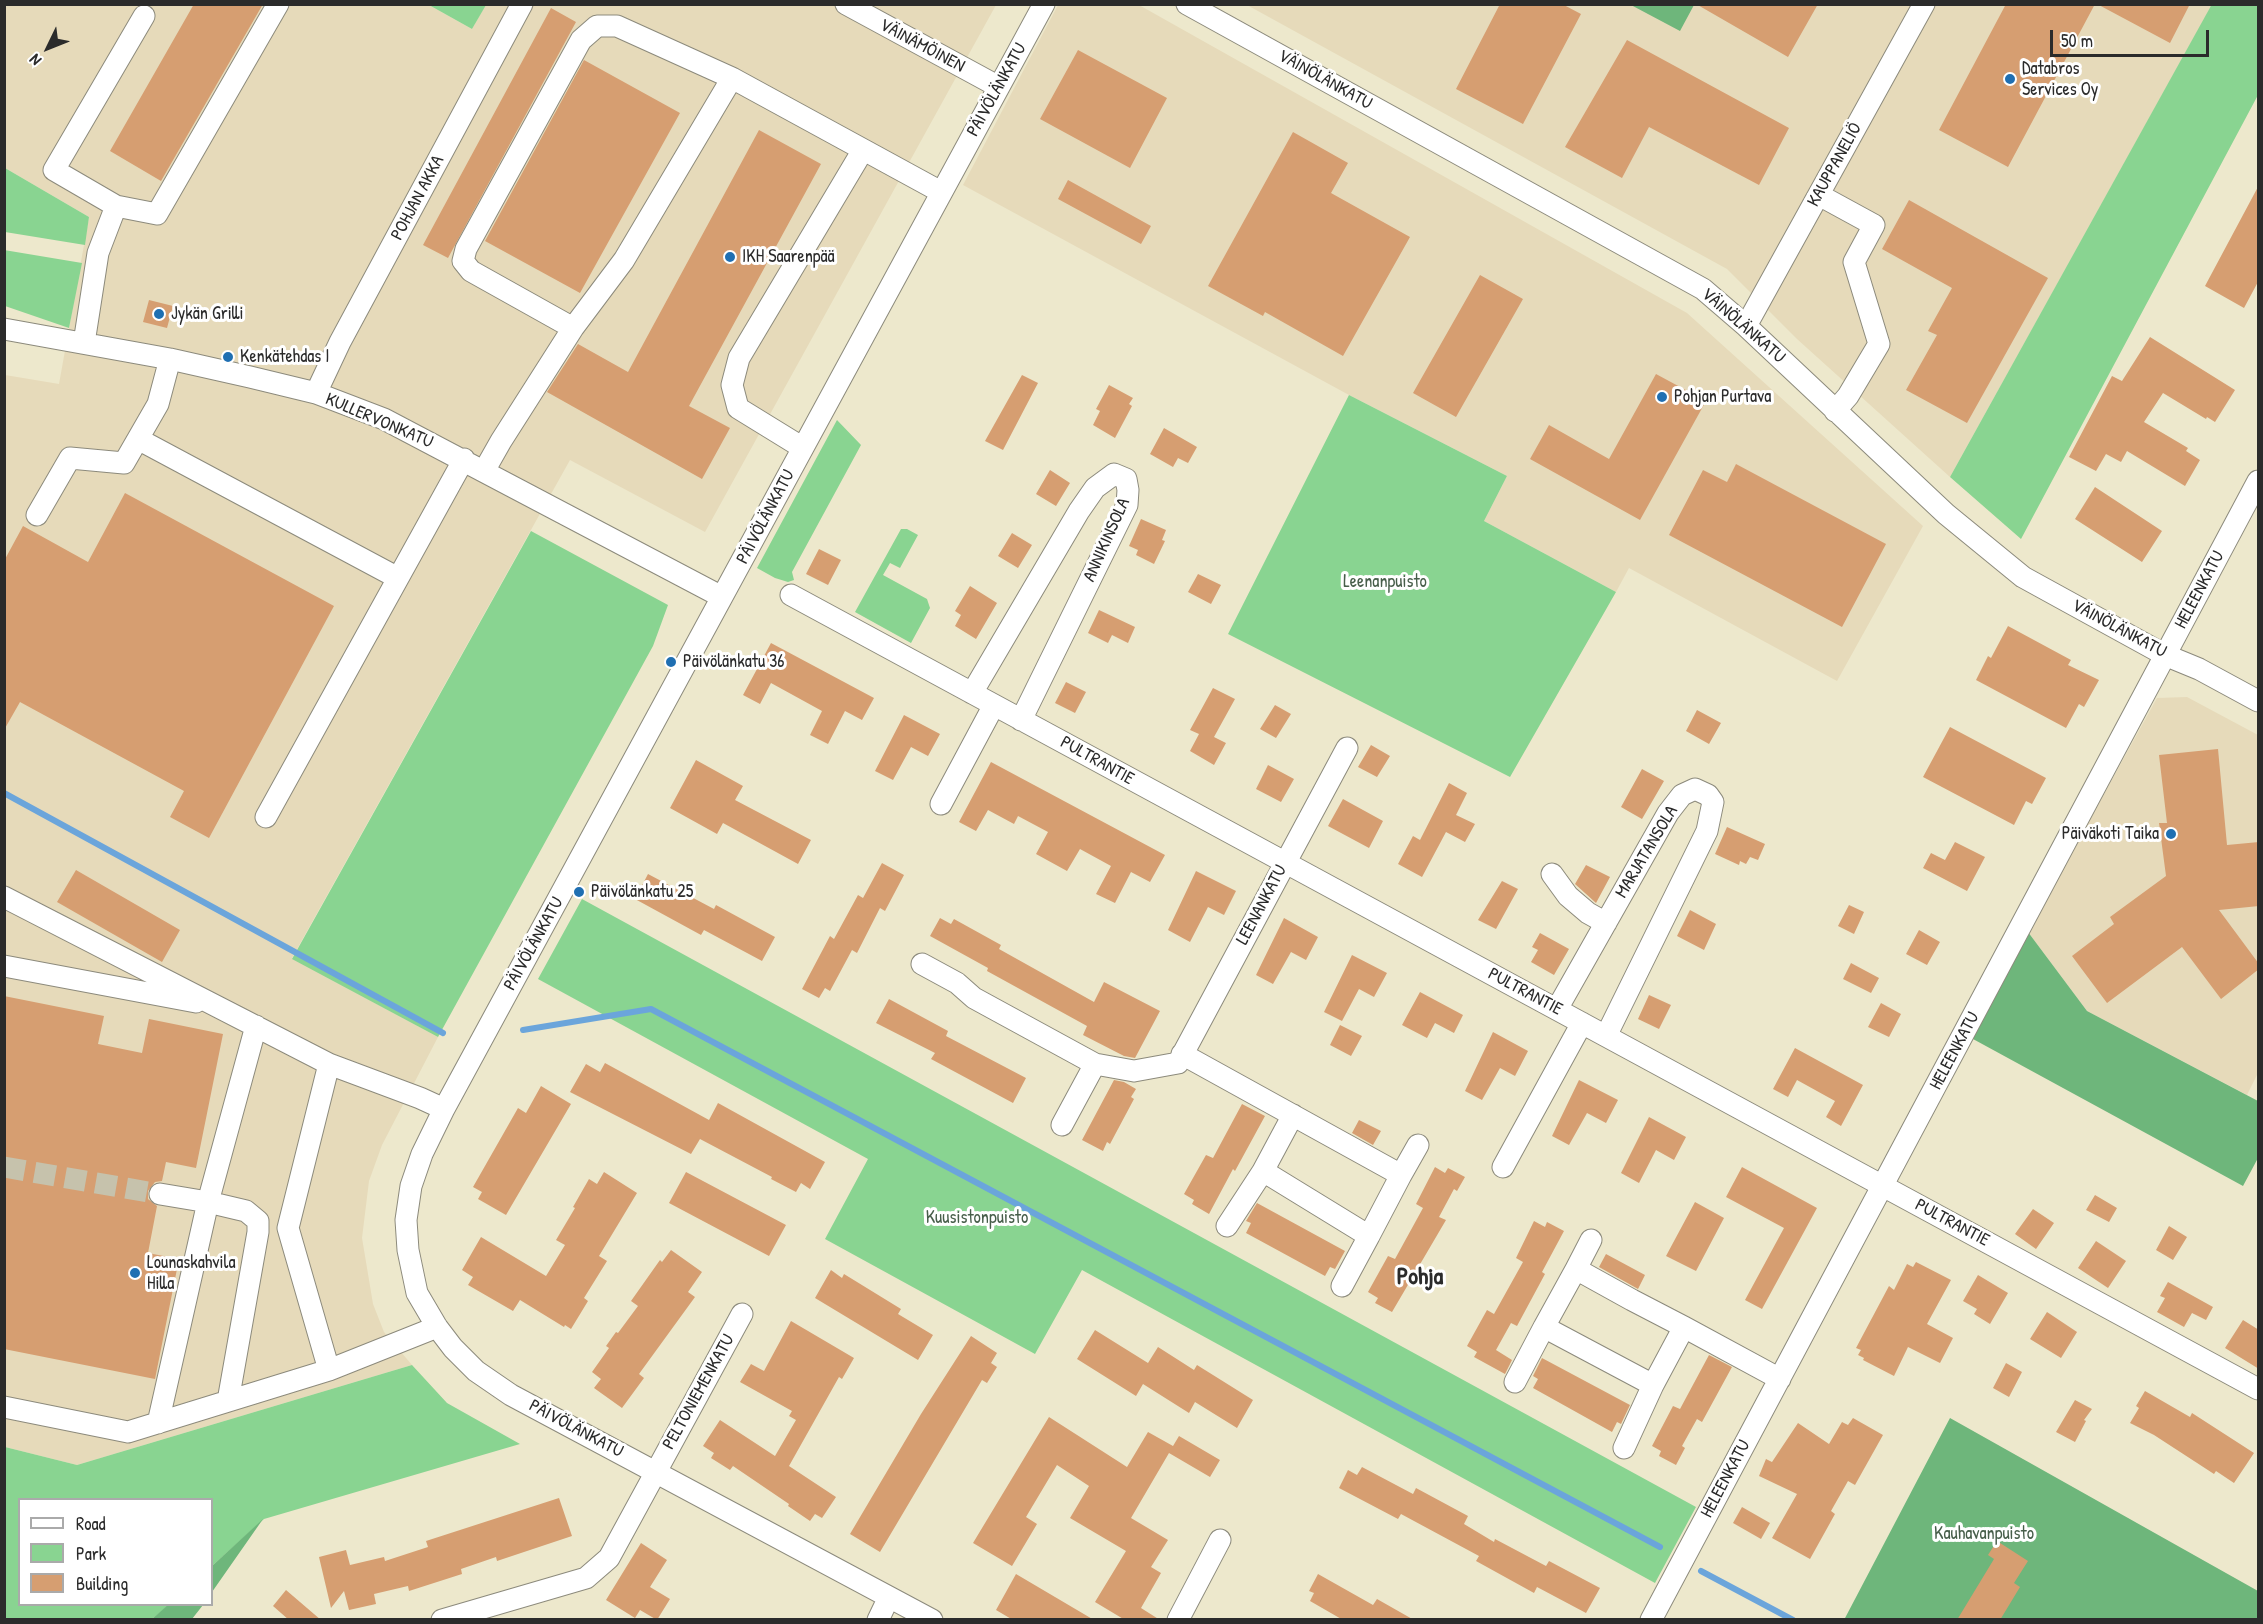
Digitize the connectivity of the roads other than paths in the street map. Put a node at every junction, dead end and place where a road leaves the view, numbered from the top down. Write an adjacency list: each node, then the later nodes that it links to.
1 (278, 4): 13 (street)
2 (522, 4): 19 (street, POHJAN AKKA)
3 (846, 4): 9 (street, VÄINÄMÖINEN)
4 (1044, 4): 9 (street, PÄIVÖLÄNKATU)
5 (1187, 4): 14 (street, VÄINÖLÄNKATU)
6 (1924, 4): 12 (street, KAUPPANELIÖ)
7 (144, 16): 13 (street)
8 (732, 78): 10 (street); 16 (street); 16 (street)
9 (999, 87): 11 (street, PÄIVÖLÄNKATU)
10 (863, 150): 11 (street); 22 (street)
11 (941, 192): 22 (street, PÄIVÖLÄNKATU)
12 (1819, 195): 14 (street, KAUPPANELIÖ); 20 (street)
13 (116, 206): 17 (street)
14 (1746, 326): 20 (street, VÄINÖLÄNKATU)
15 (4, 328): 17 (street, KULLERVONKATU)
16 (573, 328): 24 (street)
17 (84, 343): 18 (street, KULLERVONKATU)
18 (170, 359): 19 (street, KULLERVONKATU); 21 (street)
19 (316, 393): 23 (street, KULLERVONKATU)
20 (1835, 411): 30 (street, VÄINÖLÄNKATU)
21 (138, 439): 26 (street); 27 (street)
22 (803, 448): 29 (street, PÄIVÖLÄNKATU)
23 (464, 459): 24 (street, KULLERVONKATU); 27 (street)
24 (484, 471): 29 (street, KULLERVONKATU)
25 (2259, 481): 30 (street, HELEENKATU)
26 (37, 515)
27 (398, 578): 37 (street)
28 (791, 595): 31 (street, PULTRANTIE)
29 (722, 597): 52 (street, PÄIVÖLÄNKATU)
30 (2165, 655): 32 (street, VÄINÖLÄNKATU); 59 (street, HELEENKATU)
31 (972, 693): 33 (street, PULTRANTIE); 34 (street, ANNIKINSOLA)
32 (2259, 701)
33 (994, 705): 34 (street, PULTRANTIE); 36 (street)
34 (1021, 720): 38 (street, PULTRANTIE)
35 (1347, 748): 38 (street, LEENANKATU)
36 (941, 804)
37 (266, 818)
38 (1285, 862): 45 (street, PULTRANTIE); 49 (street, LEENANKATU)
39 (1552, 874): 41 (street)
40 (4, 897): 44 (street)
41 (1606, 923): 45 (street, MARJATANSOLA); 48 (street, MARJATANSOLA)
42 (922, 964): 51 (street)
43 (4, 966): 44 (street)
44 (220, 1007): 47 (street)
45 (1557, 1010): 46 (street, PULTRANTIE)
46 (1582, 1023): 48 (street, PULTRANTIE); 56 (street)
47 (256, 1026): 50 (street); 61 (street)
48 (1606, 1036): 59 (street, PULTRANTIE)
49 (1180, 1058): 51 (street); 53 (street)
50 (329, 1064): 52 (street); 71 (street)
51 (1095, 1064): 54 (street)
52 (444, 1109): 68 (street, PÄIVÖLÄNKATU)
53 (1293, 1115): 57 (street); 58 (street)
54 (1062, 1125)
55 (1418, 1145): 58 (street)
56 (1503, 1167)
57 (1263, 1171): 62 (street); 63 (street)
58 (1401, 1175): 63 (street)
59 (1884, 1186): 72 (street, HELEENKATU); 75 (street, PULTRANTIE)
60 (160, 1194): 61 (street)
61 (208, 1202): 76 (street); 78 (street)
62 (1227, 1226)
63 (1369, 1236): 66 (street)
64 (1591, 1240): 65 (street)
65 (1576, 1269): 69 (street); 70 (street)
66 (1342, 1286)
67 (742, 1314): 80 (street, PELTONIEMENKATU)
68 (437, 1327): 71 (street); 80 (street, PÄIVÖLÄNKATU)
69 (1544, 1327): 73 (street); 74 (street)
70 (1684, 1327): 72 (street); 74 (street)
71 (329, 1370): 76 (street)
72 (1780, 1379): 87 (street, HELEENKATU)
73 (1515, 1382)
74 (1653, 1385): 79 (street)
75 (2259, 1389)
76 (228, 1401): 78 (street)
77 (4, 1407): 78 (street)
78 (158, 1423)
79 (1624, 1449)
80 (656, 1471): 82 (street, PÄIVÖLÄNKATU); 83 (street, PELTONIEMENKATU)
81 (1220, 1540): 86 (street)
82 (890, 1597): 84 (street); 85 (street, PÄIVÖLÄNKATU)
83 (442, 1620)
84 (878, 1620)
85 (932, 1620)
86 (1178, 1620)
87 (1651, 1620)

